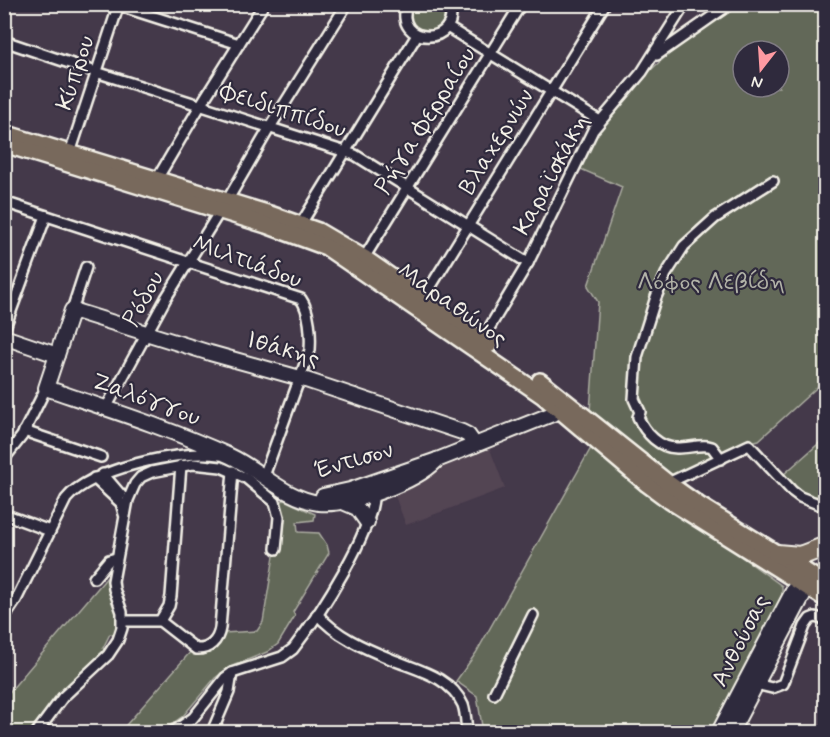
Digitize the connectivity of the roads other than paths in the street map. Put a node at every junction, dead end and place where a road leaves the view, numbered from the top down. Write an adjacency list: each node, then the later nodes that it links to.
1 (264, 4): 13 (street)
2 (347, 4): 20 (street, Ρόδου)
3 (407, 4): 11 (street)
4 (449, 4): 10 (street)
5 (521, 4): 14 (street, Ρήγα Φερραίου)
6 (605, 4): 17 (street, Βλαχερνών)
7 (685, 4): 15 (street, Καραϊσκάκη)
8 (730, 4): 15 (street)
9 (117, 5): 13 (street); 16 (street, Κύπρου)
10 (447, 27): 11 (street); 14 (street)
11 (417, 35): 23 (street)
12 (4, 41): 16 (street, Φειδιππίδου)
13 (239, 44): 18 (street)
14 (490, 53): 17 (street); 27 (street, Ρήγα Φερραίου)
15 (652, 58): 19 (street, Καραϊσκάκη)
16 (96, 72): 18 (street, Φειδιππίδου); 24 (street, Κύπρου)
17 (551, 91): 19 (street); 31 (street, Βλαχερνών)
18 (200, 106): 20 (street, Φειδιππίδου); 25 (street)
19 (600, 121): 35 (street, Καραϊσκάκη)
20 (270, 127): 23 (street, Φειδιππίδου); 29 (street, Ρόδου)
21 (4, 133): 24 (main road, Μαραθώνος)
22 (4, 144): 29 (main road, Μαραθώνος)
23 (345, 151): 27 (street, Φειδιππίδου); 32 (street)
24 (70, 153): 25 (main road, Μαραθώνος)
25 (157, 179): 29 (main road, Μαραθώνος)
26 (773, 181): 53 (street)
27 (407, 188): 31 (street, Φειδιππίδου); 33 (street, Ρήγα Φερραίου)
28 (4, 202): 30 (street, Μιλτιάδου)
29 (224, 206): 32 (main road, Μαραθώνος); 34 (street, Ρόδου)
30 (46, 216): 34 (street, Μιλτιάδου); 39 (street)
31 (468, 226): 35 (street, Φειδιππίδου); 37 (street, Βλαχερνών)
32 (298, 230): 33 (main road, Μαραθώνος); 47 (main road, Μαραθώνος)
33 (364, 258): 37 (main road, Μαραθώνος)
34 (188, 261): 40 (street, Ρόδου); 44 (street, Μιλτιάδου)
35 (528, 263): 42 (street, Καραϊσκάκη)
36 (86, 267): 38 (street)
37 (423, 299): 42 (main road, Μαραθώνος)
38 (72, 309): 40 (street, Ιθάκης); 43 (street)
39 (4, 330)
40 (147, 334): 44 (street, Ιθάκης); 46 (street, Ρόδου)
41 (4, 337): 43 (street)
42 (482, 340): 47 (main road, Μαραθώνος)
43 (57, 356): 45 (street)
44 (300, 378): 49 (street, Ιθάκης); 57 (street, Μιλτιάδου)
45 (46, 388): 46 (street, Ζαλόγγου); 48 (street)
46 (106, 408): 51 (street, Ζαλόγγου)
47 (566, 409): 49 (street, Έντισον); 58 (main road, Μαραθώνος); 73 (main road, Μαραθώνος)
48 (24, 431): 50 (street); 52 (street)
49 (475, 445): 59 (street, Έντισον)
50 (101, 457)
51 (231, 457): 56 (street); 57 (street, Έντισον)
52 (4, 459)
53 (721, 459): 58 (street); 63 (street)
54 (181, 465): 55 (street); 61 (street); 80 (street)
55 (233, 471): 69 (street); 80 (street)
56 (98, 476): 61 (street); 65 (street); 67 (street)
57 (264, 476): 60 (street, Έντισον)
58 (668, 483): 70 (main road, Μαραθώνος)
59 (370, 489): 60 (street, Έντισον); 62 (street, Έντισον); 66 (street)
60 (286, 491): 62 (street, Έντισον)
61 (128, 500): 65 (street)
62 (343, 502): 66 (street)
63 (825, 507)
64 (4, 514): 67 (street)
65 (124, 514): 71 (street)
66 (367, 522): 75 (street)
67 (50, 531): 77 (street)
68 (824, 546): 70 (highway); 73 (highway)
69 (276, 549)
70 (777, 554): 73 (main road, Μαραθώνος)
71 (116, 558): 72 (street); 79 (street)
72 (94, 578)
73 (809, 580): 74 (main road, Μαραθώνος); 82 (street, Ανθούσας); 88 (street, Ανθούσας)
74 (825, 599)
75 (316, 614): 81 (street); 87 (street)
76 (533, 615): 83 (street)
77 (4, 618)
78 (825, 620): 82 (street, Ανθούσας)
79 (123, 621): 80 (street); 84 (street)
80 (160, 621)
81 (232, 673): 85 (street); 86 (street)
82 (756, 684): 89 (street, Ανθούσας)
83 (494, 694)
84 (37, 732)
85 (173, 732)
86 (212, 732)
87 (467, 732)
88 (719, 732)
89 (732, 732)

